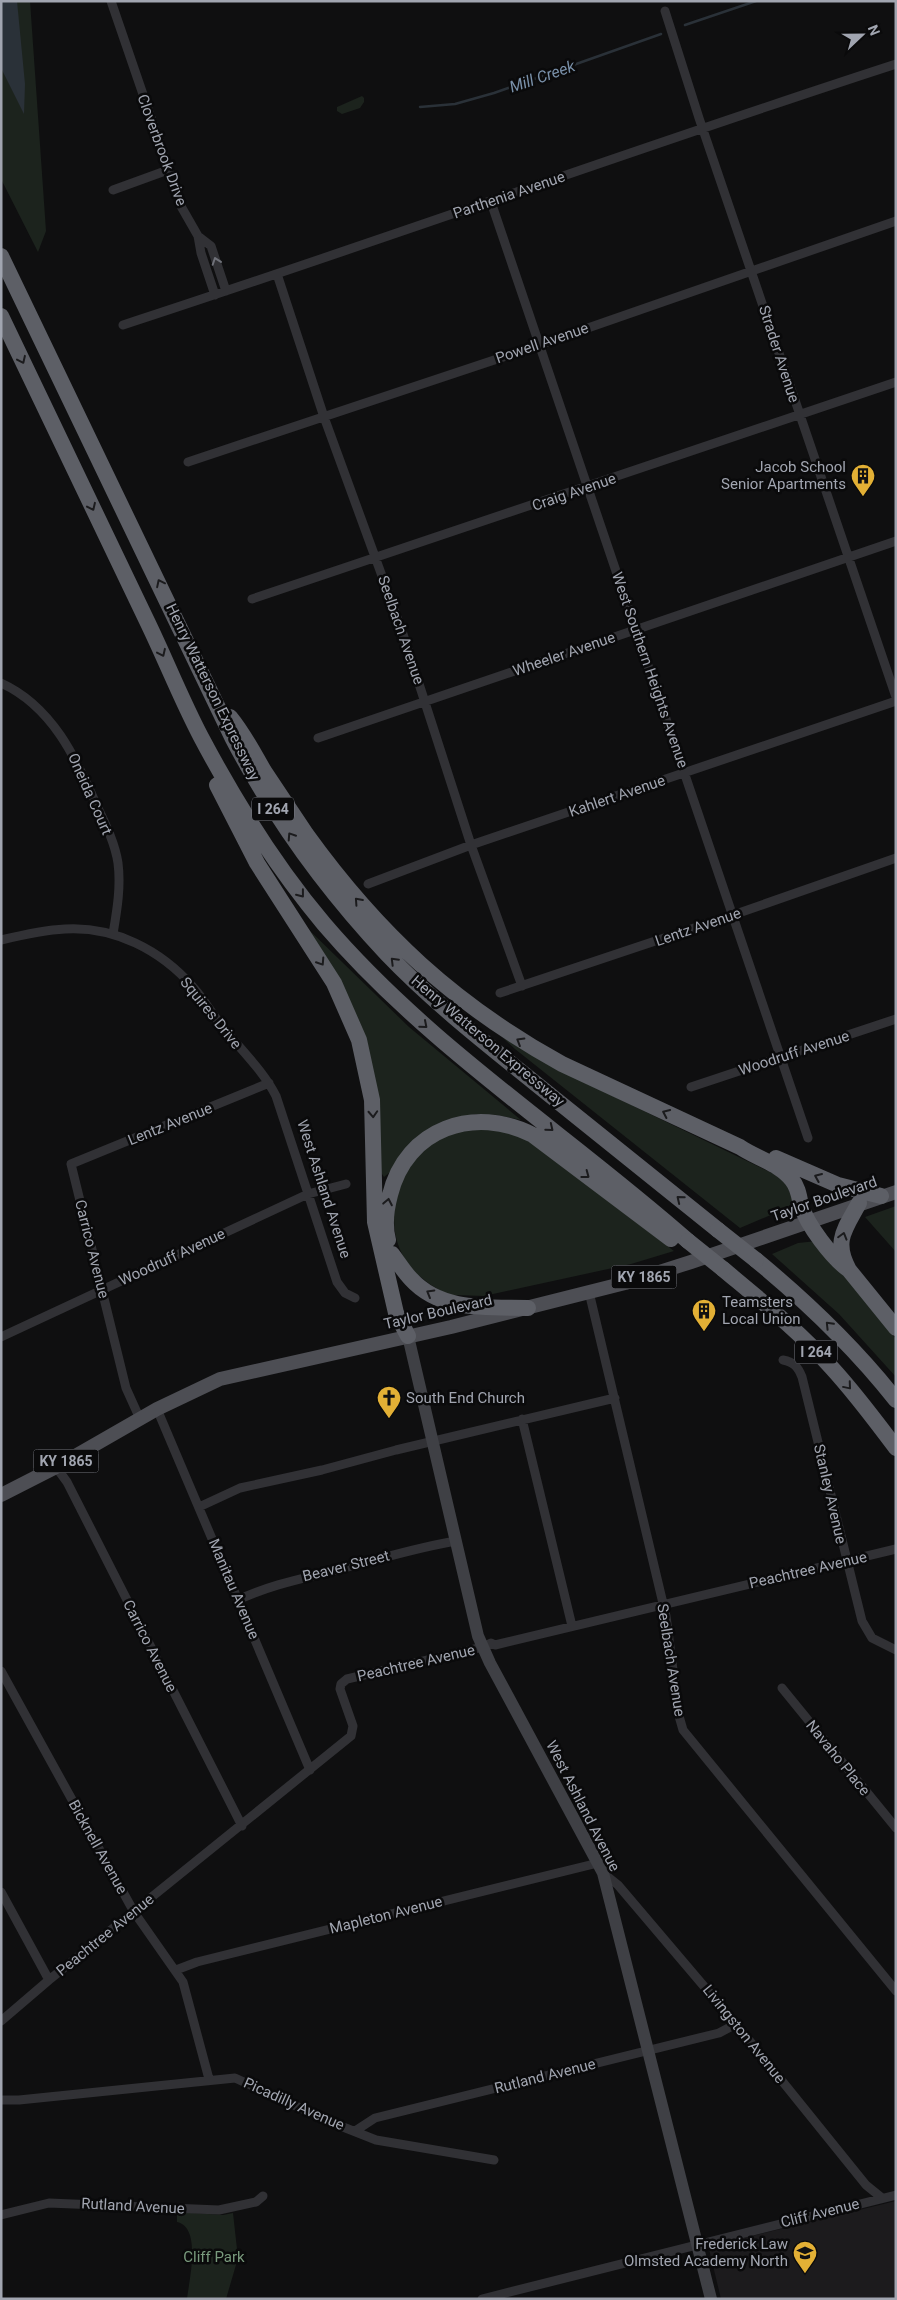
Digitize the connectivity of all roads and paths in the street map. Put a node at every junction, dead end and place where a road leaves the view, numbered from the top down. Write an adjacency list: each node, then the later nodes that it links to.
1 (111, 1): 5 (street, Cloverbrook Drive)
2 (665, 11): 4 (street, Strader Avenue)
3 (896, 64): 4 (street, Parthenia Avenue)
4 (703, 128): 7 (street, Parthenia Avenue); 11 (street, Strader Avenue)
5 (168, 170): 6 (street); 9 (street, Cloverbrook Drive)
6 (113, 190)
7 (491, 202): 12 (street, Parthenia Avenue); 17 (street, West Southern Heights Avenue)
8 (896, 221): 11 (street, Powell Avenue)
9 (198, 236): 13 (street, Cloverbrook Drive, one-way to 9); 14 (street)
10 (1, 256): 30 (highway, Henry Watterson Expressway / I 264, one-way to 10)
11 (751, 270): 17 (street, Powell Avenue); 19 (street, Strader Avenue)
12 (277, 274): 13 (street, Parthenia Avenue); 20 (street, Seelbach Avenue)
13 (226, 291): 14 (street, Parthenia Avenue)
14 (215, 295): 16 (street, Parthenia Avenue)
15 (1, 316): 33 (highway, Henry Watterson Expressway / I 264, one-way to 33)
16 (123, 325)
17 (539, 345): 20 (street, Powell Avenue); 22 (street, West Southern Heights Avenue)
18 (896, 382): 19 (street, Craig Avenue)
19 (800, 415): 22 (street, Craig Avenue); 24 (street, Strader Avenue)
20 (324, 417): 21 (street, Powell Avenue); 25 (street, Seelbach Avenue)
21 (188, 462)
22 (588, 487): 25 (street, Craig Avenue); 27 (street, West Southern Heights Avenue)
23 (896, 541): 24 (street, Wheeler Avenue)
24 (848, 558): 27 (street, Wheeler Avenue); 29 (street, Strader Avenue)
25 (376, 559): 26 (street, Craig Avenue); 31 (street, Seelbach Avenue)
26 (252, 600)
27 (636, 630): 31 (street, Wheeler Avenue); 35 (street, West Southern Heights Avenue)
28 (1, 683): 40 (street, Oneida Court)
29 (896, 697)
30 (216, 701): 49 (highway, one-way to 30); 68 (highway, Henry Watterson Expressway / I 264, one-way to 30, bridge)
31 (425, 701): 34 (street, Wheeler Avenue); 36 (street, Seelbach Avenue)
32 (896, 701): 35 (street, Kahlert Avenue)
33 (200, 735): 56 (highway, Henry Watterson Expressway / I 264, one-way to 56); 64 (highway, one-way to 64)
34 (318, 738)
35 (685, 772): 36 (street, Kahlert Avenue); 39 (street, West Southern Heights Avenue)
36 (471, 845): 38 (street, Kahlert Avenue); 42 (street, Seelbach Avenue)
37 (896, 858): 39 (street, Lentz Avenue)
38 (368, 884)
39 (733, 916): 42 (street, Lentz Avenue); 45 (street, West Southern Heights Avenue)
40 (113, 934): 41 (street, Squires Drive); 46 (street, Squires Drive)
41 (1, 940)
42 (522, 986): 43 (street, Lentz Avenue)
43 (500, 993)
44 (896, 1019): 45 (street, Woodruff Avenue)
45 (781, 1058): 47 (street, Woodruff Avenue); 48 (street, West Southern Heights Avenue)
46 (269, 1083): 50 (street, Lentz Avenue); 52 (street, West Ashland Avenue)
47 (691, 1087)
48 (808, 1138)
49 (740, 1146): 53 (highway, one-way to 49); 55 (highway)
50 (71, 1164): 59 (street, Carrico Avenue)
51 (346, 1184): 52 (street, Woodruff Avenue)
52 (308, 1194): 59 (street, Woodruff Avenue); 61 (street, West Ashland Avenue)
53 (888, 1194): 54 (main road, Taylor Boulevard / KY 1865)
54 (859, 1203): 55 (main road, Taylor Boulevard / KY 1865); 58 (highway, one-way to 54)
55 (808, 1220): 58 (highway); 60 (main road, Taylor Boulevard / KY 1865)
56 (688, 1241): 57 (highway, one-way to 56); 73 (highway, Henry Watterson Expressway / I 264, one-way to 73, bridge)
57 (392, 1254): 62 (highway, one-way to 57); 64 (highway)
58 (849, 1270): 63 (highway)
59 (102, 1290): 65 (street, Woodruff Avenue); 70 (street, Carrico Avenue)
60 (589, 1292): 62 (main road, Taylor Boulevard / KY 1865); 67 (street, Seelbach Avenue)
61 (355, 1298)
62 (528, 1308): 64 (main road, Taylor Boulevard / KY 1865)
63 (896, 1328)
64 (408, 1336): 69 (main road, Taylor Boulevard / KY 1865); 72 (street, West Ashland Avenue)
65 (1, 1337)
66 (784, 1360): 79 (street, Stanley Avenue)
67 (615, 1398): 71 (street); 81 (street, Seelbach Avenue)
68 (896, 1400)
69 (156, 1409): 70 (main road, Taylor Boulevard / KY 1865); 76 (street, Manitau Avenue)
70 (140, 1419): 74 (main road, Taylor Boulevard / KY 1865)
71 (522, 1420): 72 (street); 82 (street)
72 (433, 1441): 76 (street); 77 (street, West Ashland Avenue)
73 (896, 1448)
74 (56, 1467): 75 (main road, Taylor Boulevard / KY 1865); 88 (street, Carrico Avenue)
75 (1, 1496)
76 (199, 1507): 80 (street, Manitau Avenue)
77 (456, 1542): 80 (street, Beaver Street); 83 (street, West Ashland Avenue)
78 (896, 1549): 79 (street, Peachtree Avenue)
79 (846, 1560): 81 (street, Peachtree Avenue); 84 (street, Stanley Avenue)
80 (238, 1600): 87 (street, Manitau Avenue)
81 (664, 1604): 82 (street, Peachtree Avenue); 95 (street, Seelbach Avenue)
82 (572, 1626): 83 (street, Peachtree Avenue)
83 (483, 1647): 87 (street, Peachtree Avenue); 90 (street, West Ashland Avenue)
84 (896, 1650)
85 (1, 1671): 92 (street, Bicknell Avenue)
86 (782, 1688): 89 (street, Navaho Place)
87 (310, 1770): 88 (street, Peachtree Avenue)
88 (242, 1826): 92 (street, Peachtree Avenue)
89 (896, 1828)
90 (600, 1868): 93 (street, Mapleton Avenue); 97 (street, Livingston Avenue); 98 (street, West Ashland Avenue)
91 (1, 1892): 94 (street)
92 (134, 1912): 93 (street, Bicknell Avenue); 94 (street, Peachtree Avenue)
93 (176, 1970): 99 (street, Bicknell Avenue)
94 (49, 1980): 96 (street, Peachtree Avenue)
95 (896, 1991)
96 (1, 2021)
97 (736, 2024): 98 (street, Rutland Avenue); 105 (street, Livingston Avenue)
98 (648, 2051): 101 (street, Rutland Avenue); 107 (street, West Ashland Avenue)
99 (209, 2079): 100 (street, Picadilly Avenue); 101 (street, Picadilly Avenue)
100 (1, 2100)
101 (355, 2131): 102 (street, Picadilly Avenue)
102 (494, 2160)
103 (896, 2194): 105 (street, Cliff Avenue)
104 (263, 2196): 106 (street, Rutland Avenue)
105 (882, 2198): 107 (street, Cliff Avenue)
106 (1, 2215)
107 (697, 2244): 108 (street, Cliff Avenue); 109 (street, West Ashland Avenue)
108 (482, 2299)
109 (711, 2299)

